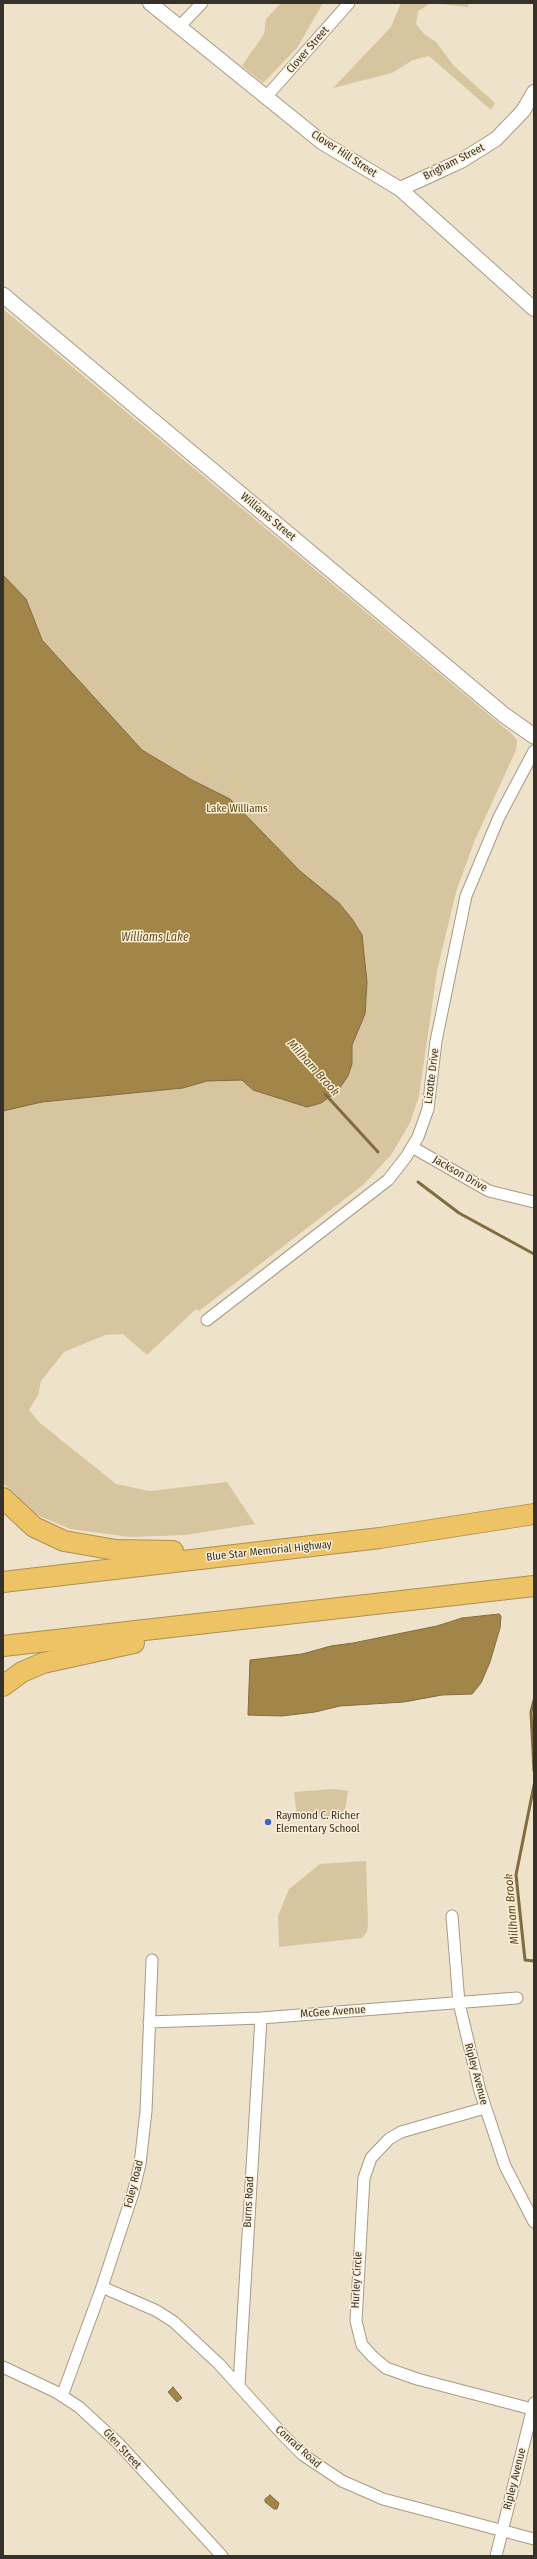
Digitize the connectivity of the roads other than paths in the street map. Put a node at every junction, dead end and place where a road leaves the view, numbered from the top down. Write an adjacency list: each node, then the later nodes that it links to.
1 (150, 3): 4 (street, Clover Hill Street)
2 (202, 3): 4 (street)
3 (349, 3): 6 (street, Clover Street)
4 (179, 27): 6 (street, Clover Hill Street)
5 (534, 92): 7 (street, Brigham Street)
6 (266, 97): 7 (street, Clover Hill Street)
7 (400, 189): 9 (street, Clover Hill Street)
8 (3, 295): 10 (main road, Williams Street)
9 (534, 309)
10 (534, 736)
11 (534, 751): 12 (street, Lizotte Drive)
12 (412, 1147): 13 (street, Jackson Drive); 14 (street, Lizotte Drive)
13 (534, 1202)
14 (207, 1320)
15 (3, 1498): 17 (highway)
16 (534, 1514): 17 (highway, Blue Star Memorial Highway)
17 (255, 1552): 18 (highway, Blue Star Memorial Highway)
18 (3, 1582)
19 (534, 1586): 20 (highway)
20 (324, 1610): 21 (highway); 22 (highway)
21 (3, 1646)
22 (3, 1686)
23 (452, 1916): 26 (street, Ripley Avenue)
24 (152, 1960): 28 (street, Foley Road)
25 (517, 1998): 26 (street, McGee Avenue)
26 (459, 2003): 27 (street, McGee Avenue); 29 (street, Ripley Avenue)
27 (261, 2018): 28 (street, McGee Avenue); 33 (street, Burns Road)
28 (149, 2022): 31 (street, Foley Road)
29 (485, 2108): 30 (street, Ripley Avenue); 35 (street, Hurley Circle)
30 (534, 2222)
31 (102, 2287): 33 (street, Conrad Road); 34 (street, Foley Road)
32 (3, 2367): 34 (street, Glen Street)
33 (238, 2385): 36 (street, Conrad Road)
34 (62, 2396): 38 (street, Glen Street)
35 (533, 2405): 36 (street, Ripley Avenue)
36 (502, 2531): 37 (street, Conrad Road); 39 (street, Ripley Avenue)
37 (534, 2539)
38 (222, 2556)
39 (496, 2556)

